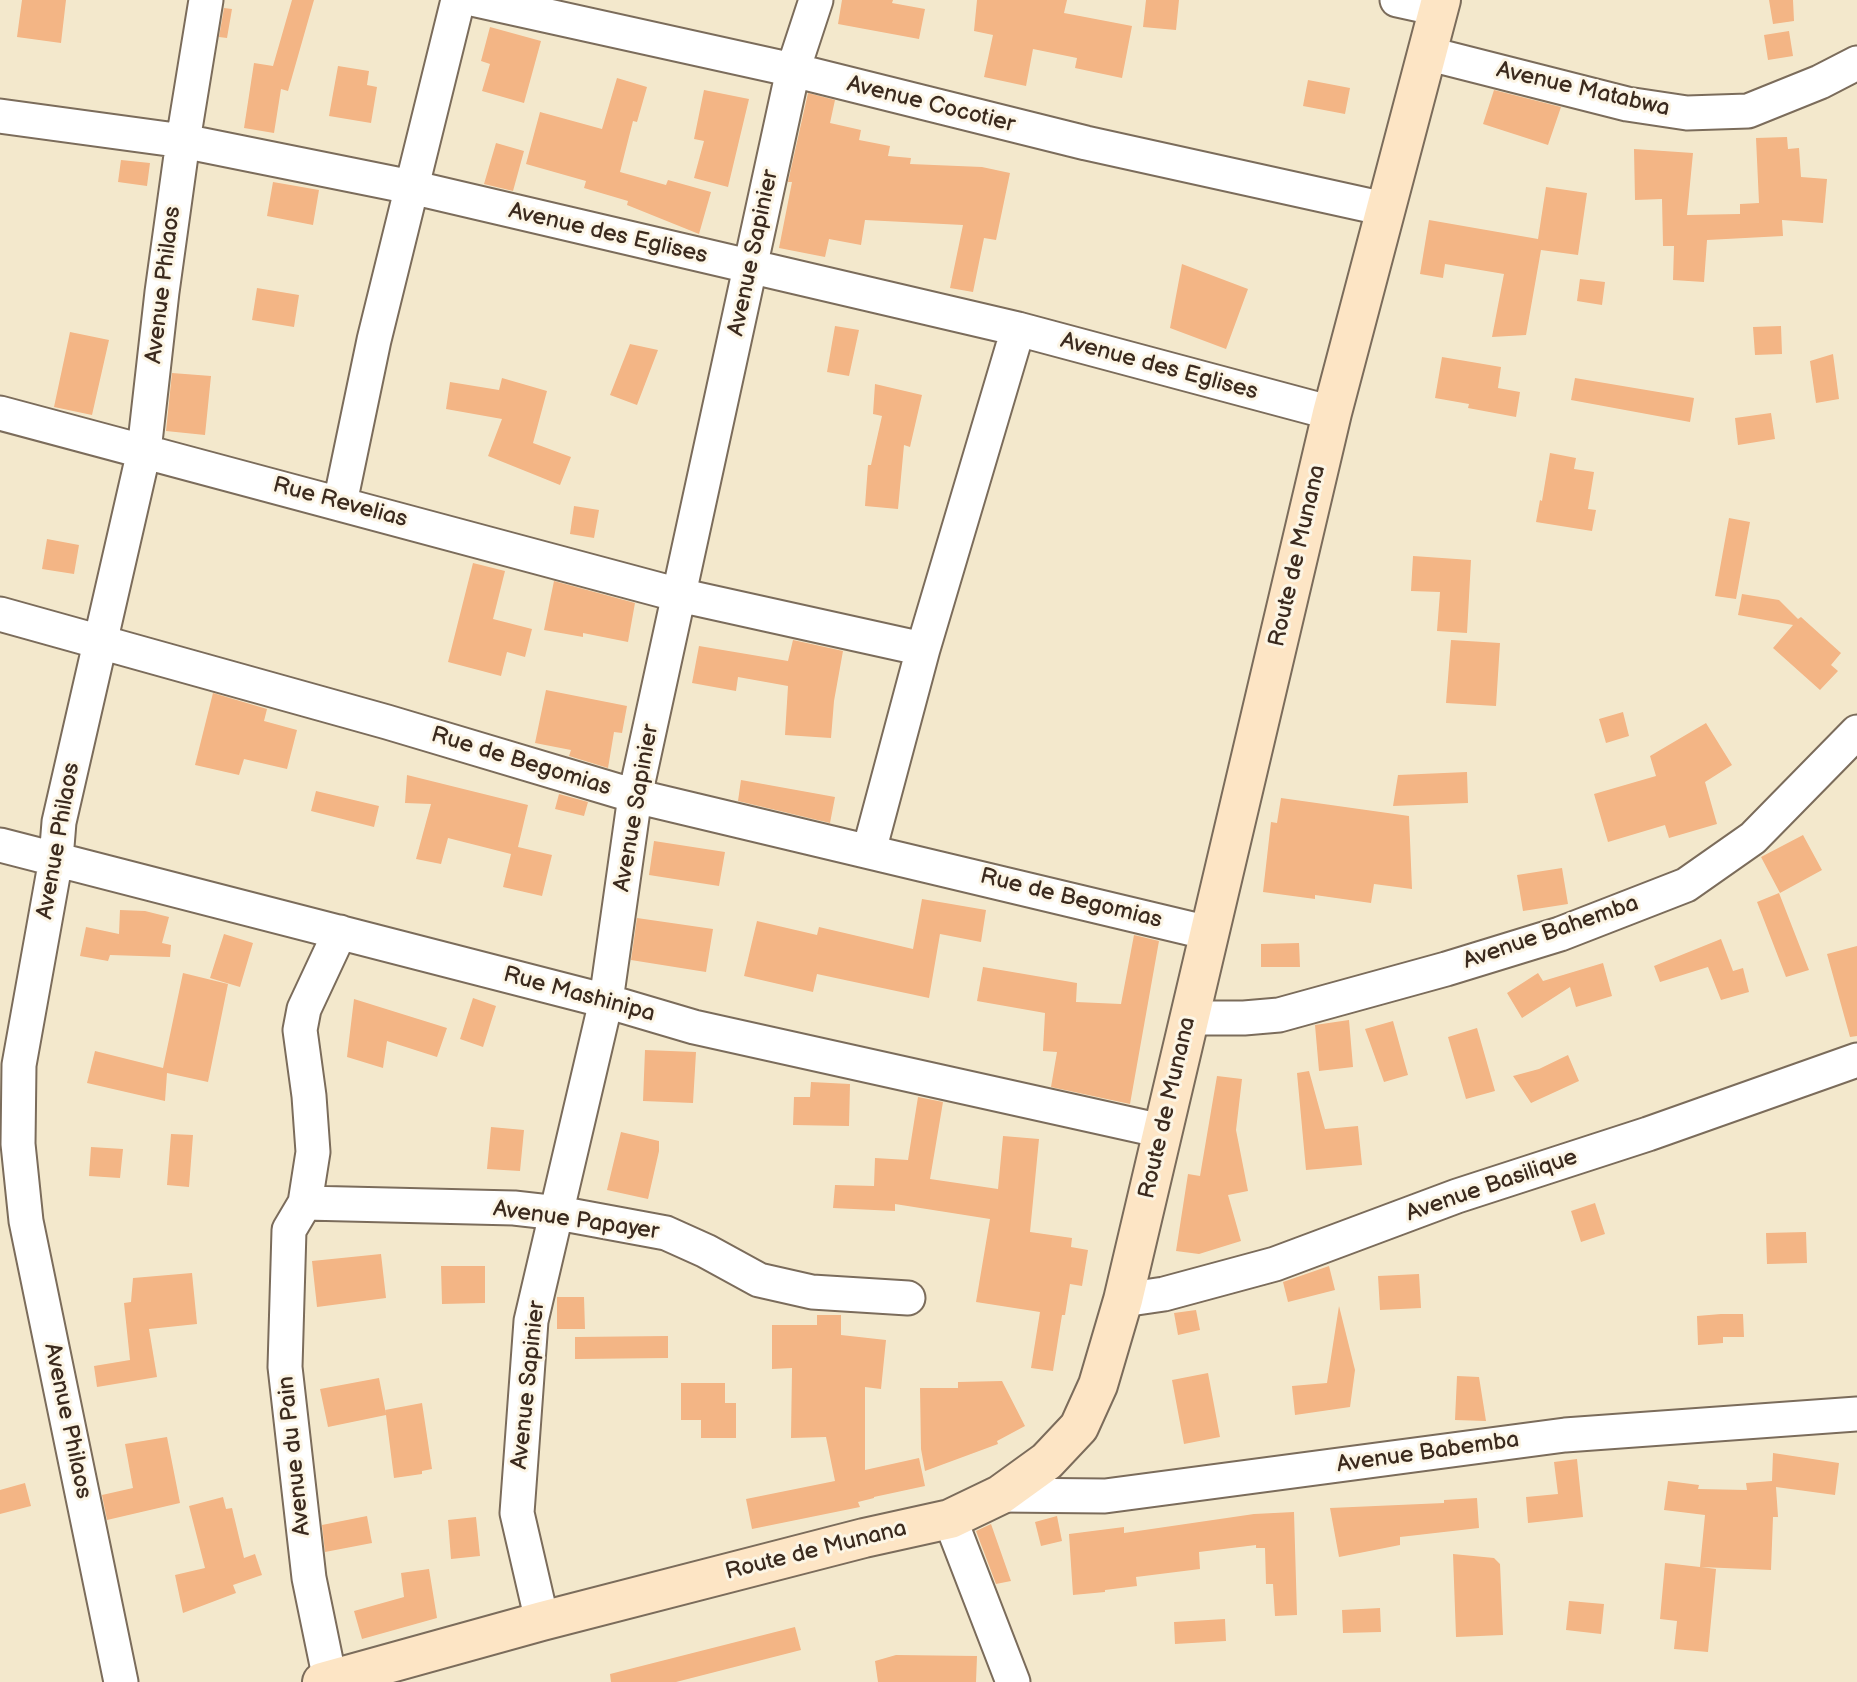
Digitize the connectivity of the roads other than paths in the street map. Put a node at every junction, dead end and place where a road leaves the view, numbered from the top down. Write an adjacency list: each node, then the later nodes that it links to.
1 (206, 0): 11 (street, Avenue Philaos)
2 (458, 0): 12 (street)
3 (476, 0): 9 (street, Avenue Cocotier)
4 (816, 0): 9 (street, Avenue Sapinier)
5 (1397, 0): 6 (street)
6 (1440, 5): 7 (main road, Route de Munana)
7 (1426, 53): 8 (street, Avenue Matabwa); 13 (main road, Route de Munana)
8 (1857, 63)
9 (793, 70): 13 (street, Avenue Cocotier); 14 (street, Avenue Sapinier)
10 (0, 116): 11 (street, Avenue des Eglises)
11 (183, 141): 12 (street, Avenue des Eglises); 18 (street, Avenue Philaos)
12 (411, 187): 14 (street, Avenue des Eglises); 19 (street)
13 (1385, 209): 17 (main road, Route de Munana)
14 (751, 268): 15 (street, Avenue des Eglises); 20 (street, Avenue Sapinier)
15 (1018, 329): 17 (street, Avenue des Eglises); 23 (street)
16 (0, 413): 18 (street, Rue Revelias)
17 (1332, 413): 30 (main road, Route de Munana)
18 (144, 451): 19 (street, Rue Revelias); 22 (street, Avenue Philaos)
19 (340, 503): 20 (street, Rue Revelias)
20 (679, 595): 23 (street, Rue Revelias); 25 (street, Avenue Sapinier)
21 (0, 614): 22 (street, Rue de Begomias)
22 (100, 643): 25 (street, Rue de Begomias); 28 (street, Avenue Philaos)
23 (923, 649): 27 (street)
24 (1857, 732): 32 (street, Avenue Bahemba)
25 (635, 796): 27 (street, Rue de Begomias); 31 (street, Avenue Sapinier)
26 (0, 845): 28 (street, Rue Mashinipa)
27 (869, 851): 30 (street, Rue de Begomias)
28 (56, 859): 29 (street, Rue Mashinipa); 44 (street, Avenue Philaos)
29 (340, 932): 31 (street, Rue Mashinipa); 36 (street, Avenue du Pain)
30 (1209, 933): 32 (main road, Route de Munana)
31 (606, 1001): 34 (street, Rue Mashinipa); 35 (street, Avenue Sapinier)
32 (1190, 1018): 34 (main road, Route de Munana)
33 (1857, 1060): 38 (street, Avenue Basilique)
34 (1162, 1131): 38 (main road, Route de Munana)
35 (558, 1213): 36 (street, Avenue Papayer); 37 (street, Avenue Papayer); 42 (street, Avenue Sapinier)
36 (297, 1216): 43 (street, Avenue du Pain)
37 (908, 1298)
38 (1124, 1300): 40 (main road, Route de Munana)
39 (1857, 1414): 40 (street, Avenue Babemba)
40 (1000, 1495): 41 (main road, Route de Munana)
41 (950, 1519): 42 (main road, Route de Munana); 45 (street)
42 (542, 1621): 43 (main road, Route de Munana)
43 (326, 1681)
44 (121, 1682)
45 (1013, 1682)

